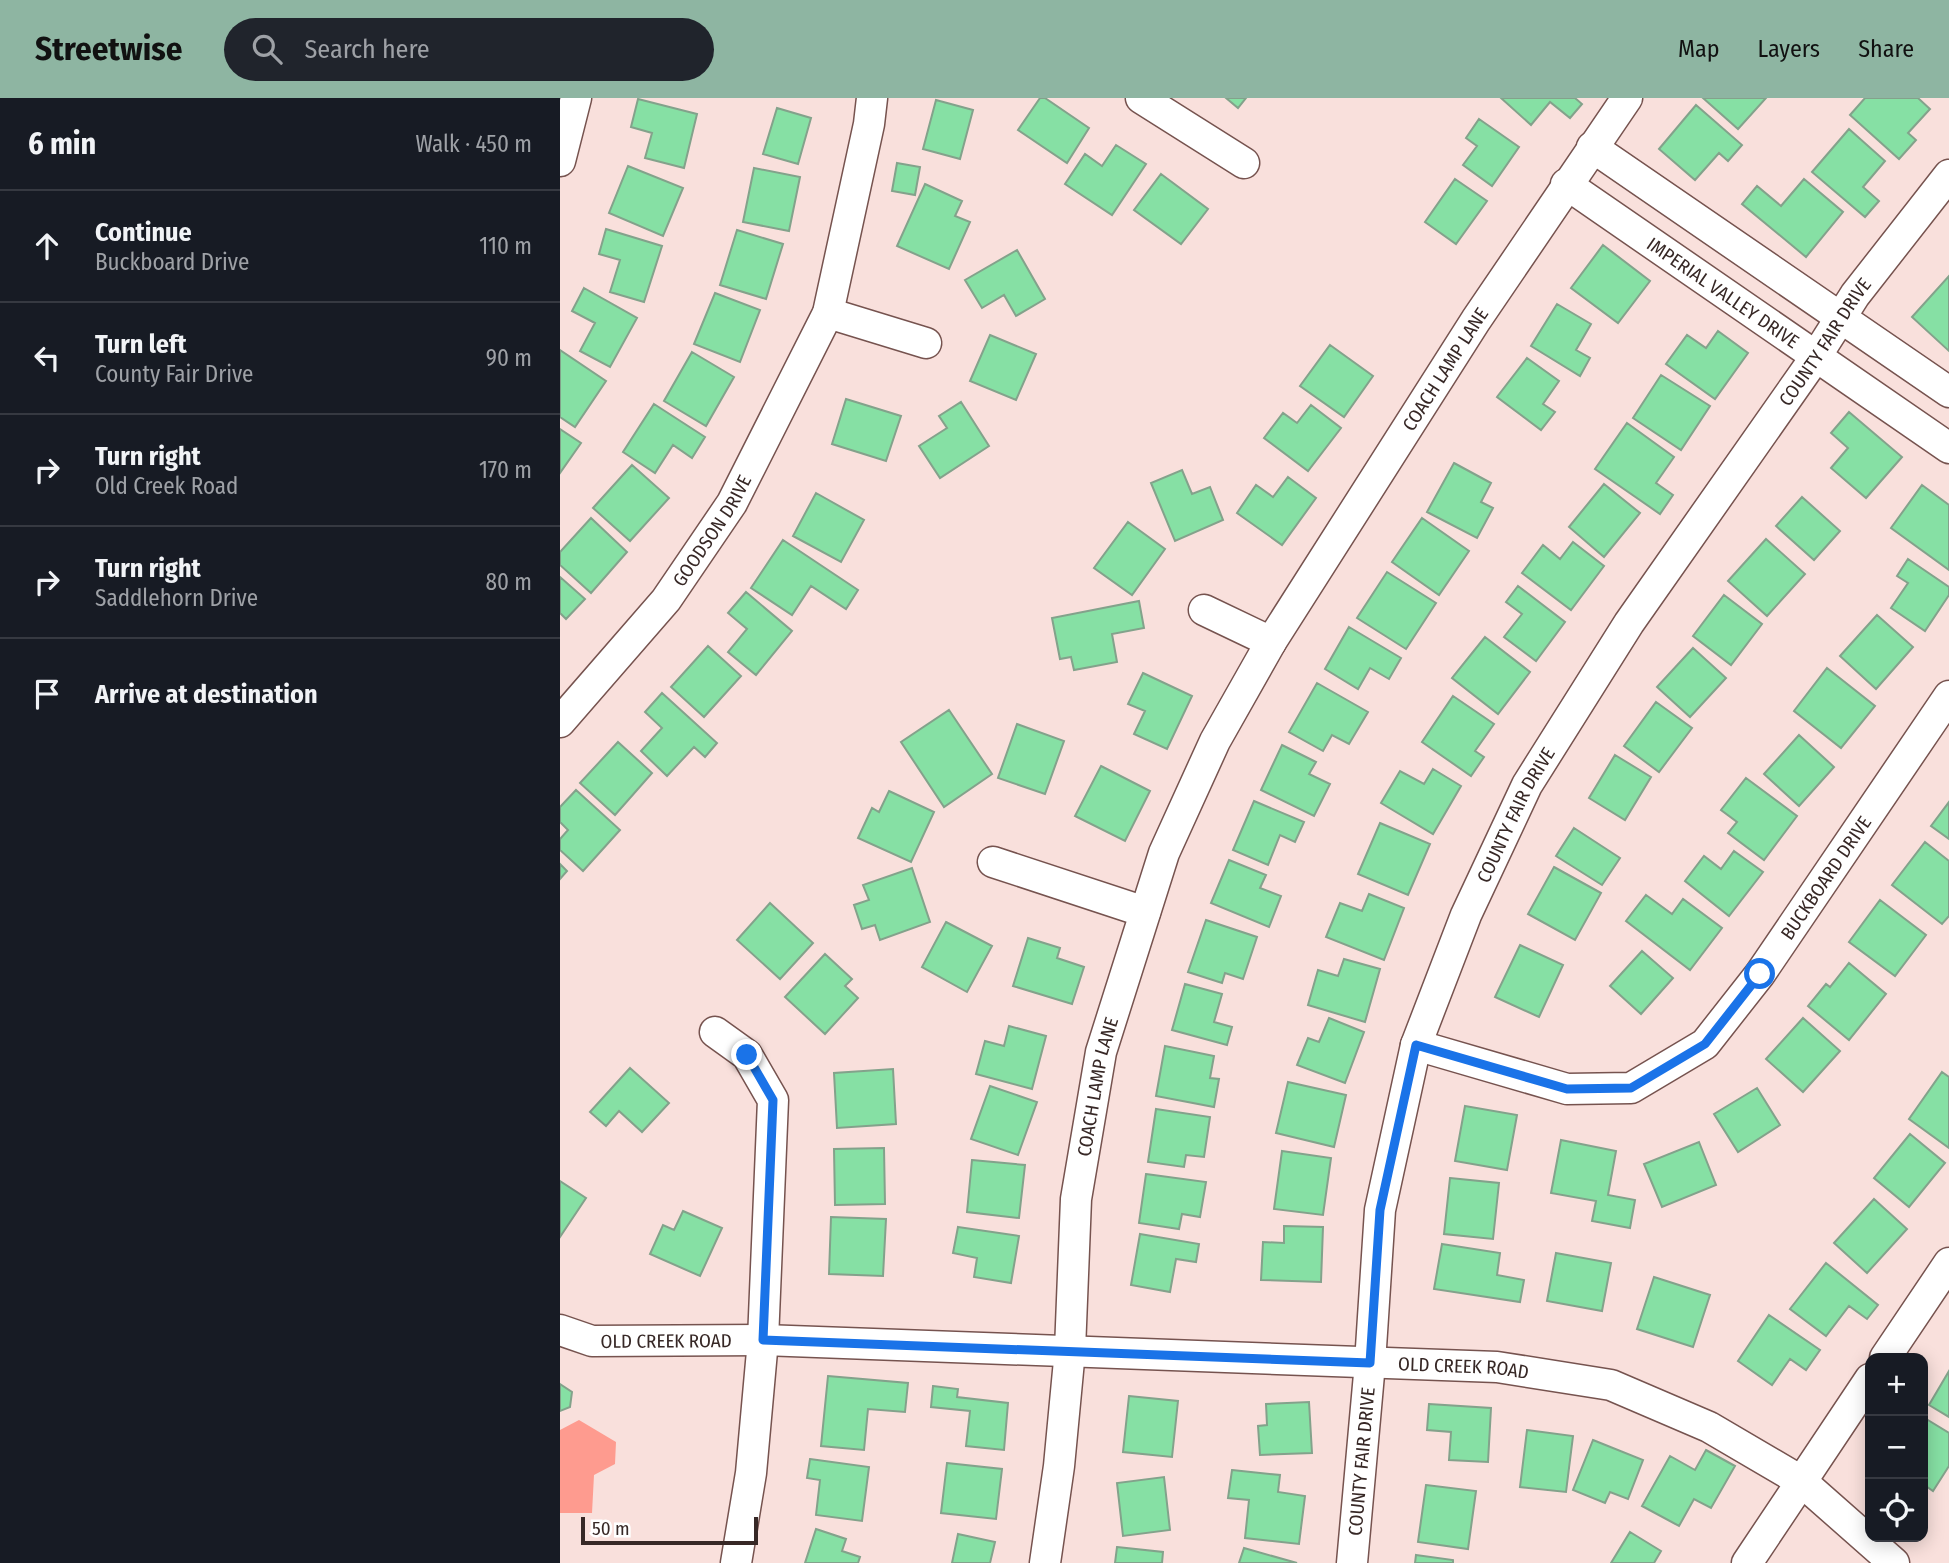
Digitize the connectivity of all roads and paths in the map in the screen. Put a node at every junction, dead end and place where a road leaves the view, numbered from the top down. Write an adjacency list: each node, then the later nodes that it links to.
1 (576, 98): 6 (street)
2 (872, 98): 10 (street, GOODSON DRIVE)
3 (1141, 98): 7 (street)
4 (1627, 98): 5 (street, COACH LAMP LANE)
5 (1592, 147): 9 (street, COACH LAMP LANE); 11 (street)
6 (560, 161)
7 (1244, 163)
8 (1949, 175): 11 (street, COUNTY FAIR DRIVE)
9 (1566, 184): 13 (street, IMPERIAL VALLEY DRIVE); 17 (street, COACH LAMP LANE)
10 (828, 313): 12 (street); 19 (street, GOODSON DRIVE)
11 (1840, 319): 13 (street, COUNTY FAIR DRIVE); 14 (street)
12 (926, 343)
13 (1815, 359): 15 (street, IMPERIAL VALLEY DRIVE); 23 (street, COUNTY FAIR DRIVE)
14 (1949, 392)
15 (1949, 448)
16 (1204, 610): 17 (street)
17 (1271, 642): 21 (street, COACH LAMP LANE)
18 (1949, 696): 23 (street, BUCKBOARD DRIVE)
19 (560, 722)
20 (992, 862): 21 (street)
21 (1144, 912): 27 (street, COACH LAMP LANE)
22 (715, 1032): 26 (street)
23 (1416, 1045): 29 (street, COUNTY FAIR DRIVE)
24 (1949, 1263): 28 (street)
25 (560, 1331): 26 (street, OLD CREEK ROAD)
26 (763, 1340): 27 (street, OLD CREEK ROAD); 32 (street)
27 (1070, 1350): 29 (street, OLD CREEK ROAD); 33 (street, COACH LAMP LANE)
28 (1888, 1353)
29 (1370, 1363): 31 (street, OLD CREEK ROAD); 34 (street, COUNTY FAIR DRIVE)
30 (1865, 1386): 31 (street)
31 (1801, 1481): 35 (street); 36 (street, OLD CREEK ROAD)
32 (736, 1563)
33 (1045, 1563)
34 (1352, 1563)
35 (1747, 1563)
36 (1894, 1563)

